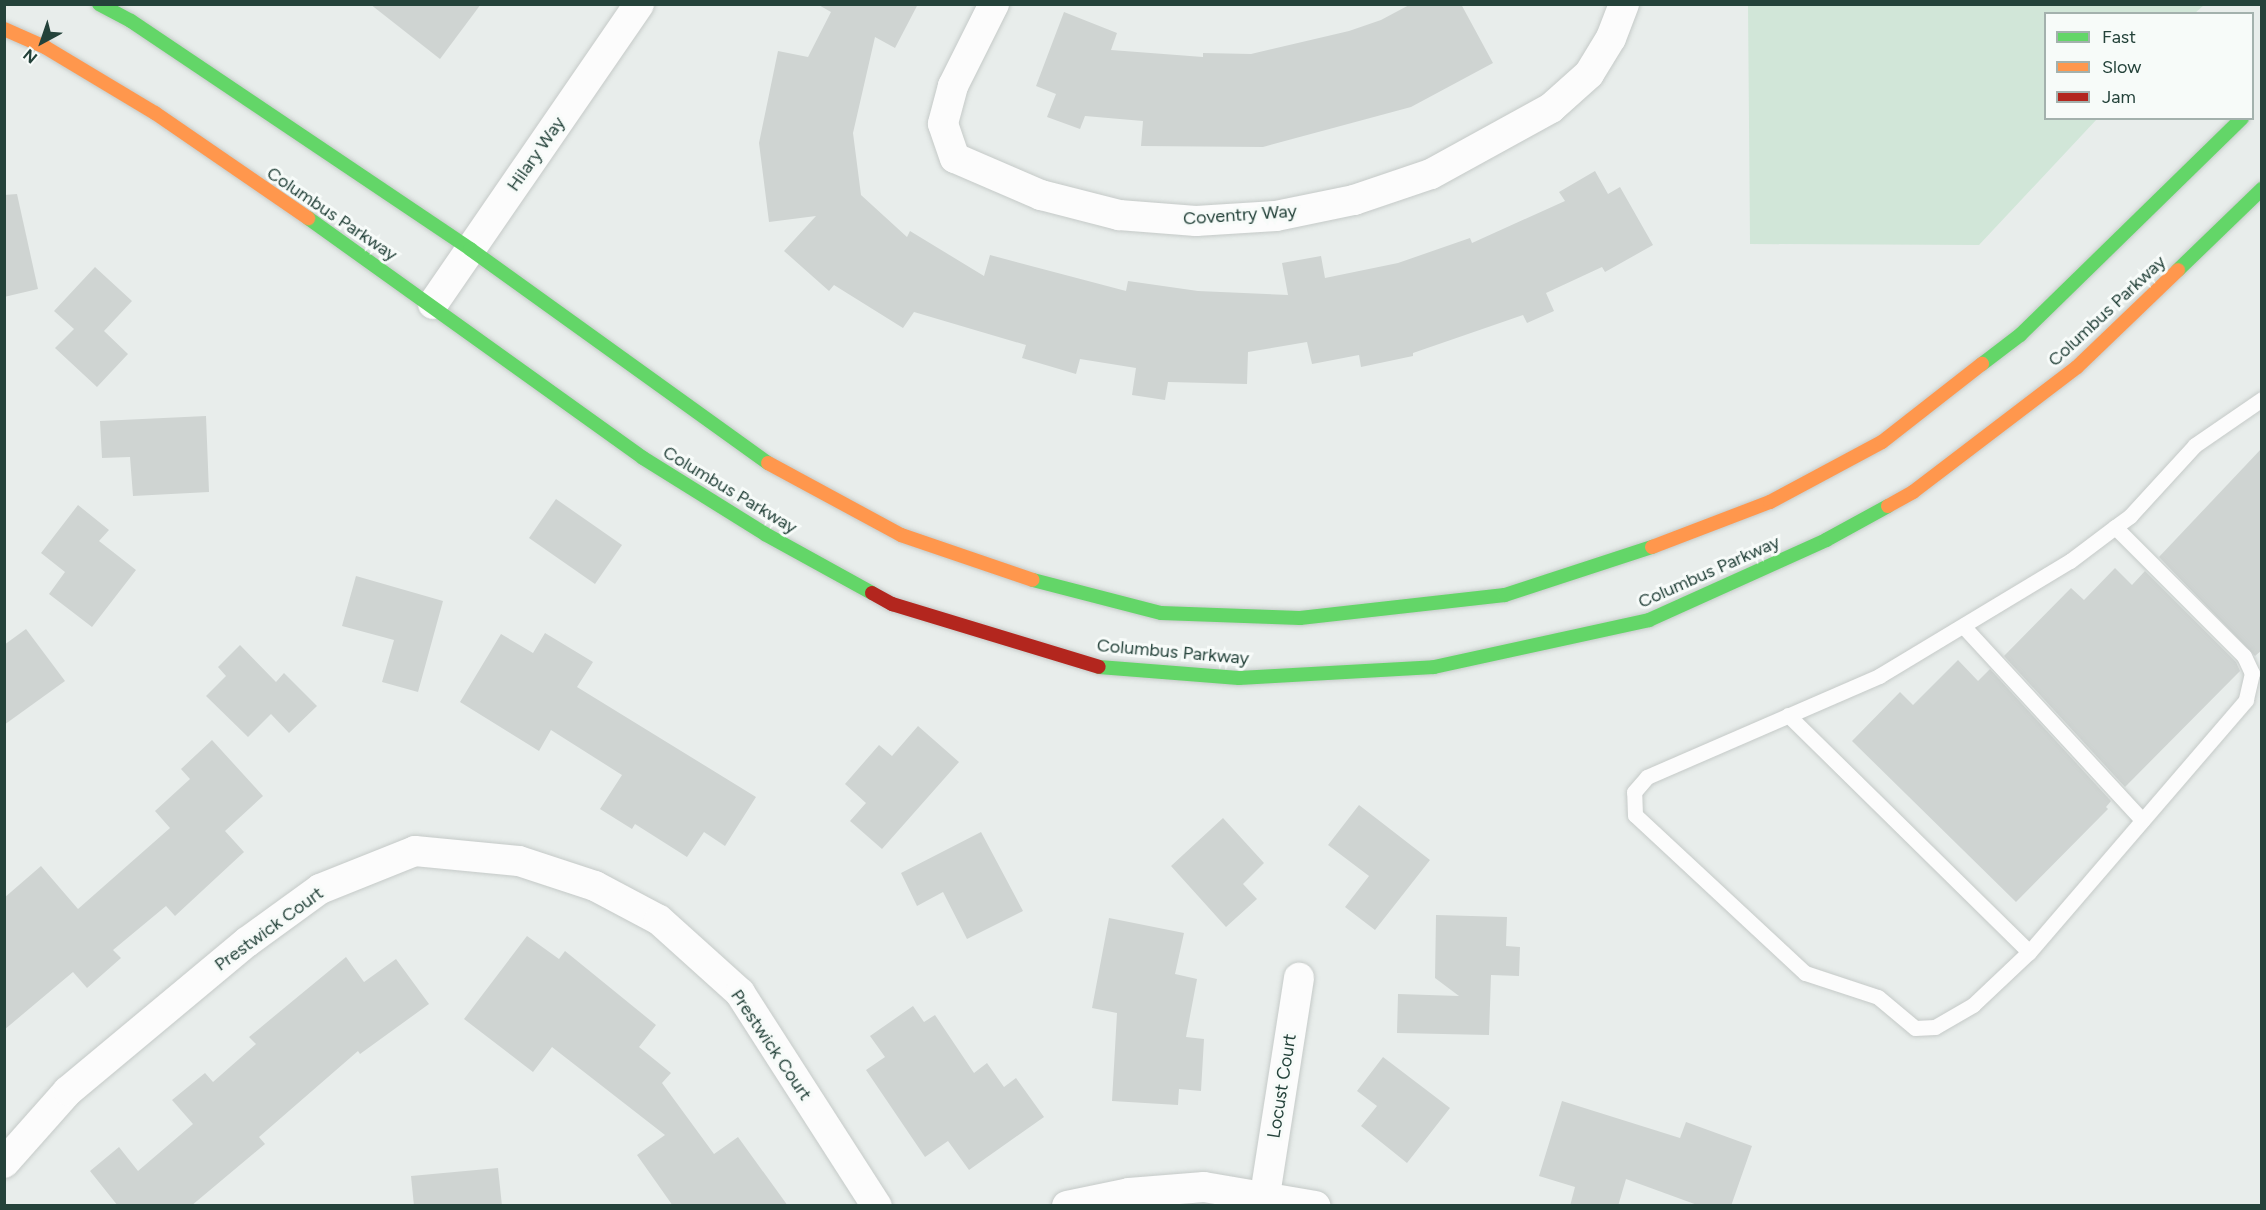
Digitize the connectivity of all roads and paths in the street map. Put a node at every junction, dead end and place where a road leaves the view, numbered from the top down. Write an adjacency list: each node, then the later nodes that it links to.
1 (99, 4): 8 (main road)
2 (639, 4): 8 (street, Hilary Way)
3 (994, 4): 4 (street, Coventry Way)
4 (1624, 4)
5 (4, 29): 9 (main road, Columbus Parkway)
6 (2240, 120): 8 (main road)
7 (2262, 189): 9 (main road, Columbus Parkway)
8 (470, 249): 9 (street, Hilary Way)
9 (433, 304)
10 (2262, 399): 11 (lane)
11 (2115, 527): 12 (lane); 14 (lane)
12 (1964, 627): 13 (lane); 14 (lane)
13 (1788, 715): 15 (lane); 15 (lane)
14 (2142, 820): 15 (lane)
15 (2029, 952)
16 (1299, 978): 18 (street, Locust Court)
17 (4, 1163): 19 (street, Prestwick Court)
18 (1265, 1195): 20 (street); 21 (street)
19 (877, 1206)
20 (1067, 1206)
21 (1315, 1206)

